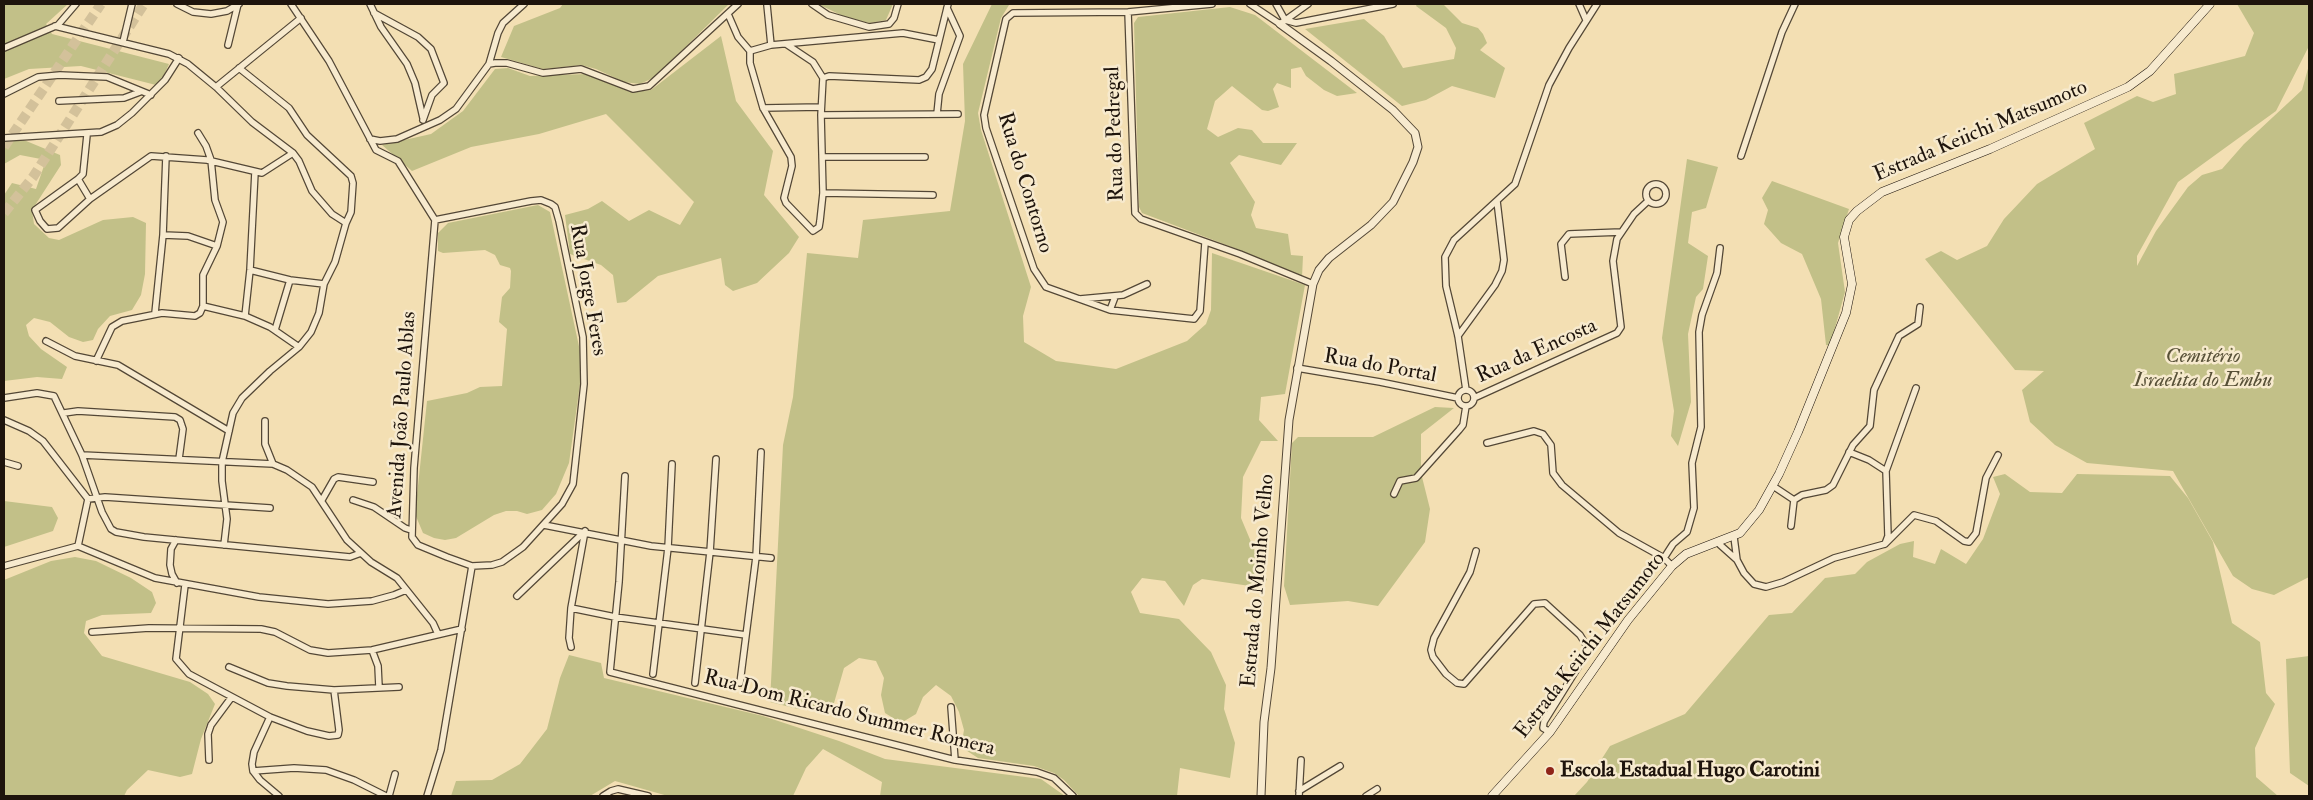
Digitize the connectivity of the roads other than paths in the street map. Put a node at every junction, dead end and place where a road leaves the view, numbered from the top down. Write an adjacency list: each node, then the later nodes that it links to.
1 (76, 4): 28 (street)
2 (132, 4): 30 (street)
3 (177, 4): 4 (street)
4 (239, 4): 32 (street)
5 (292, 4): 25 (street)
6 (370, 4): 23 (street)
7 (524, 4): 37 (street)
8 (738, 4): 24 (street)
9 (767, 4): 33 (street)
10 (812, 4): 11 (street)
11 (898, 4)
12 (1212, 4): 22 (street, Rua do Contorno)
13 (1250, 4): 27 (street)
14 (1276, 4): 27 (street)
15 (1308, 4): 27 (street)
16 (1393, 4): 27 (street)
17 (1579, 4): 26 (street)
18 (1598, 4): 26 (street)
19 (1795, 4): 58 (street)
20 (2210, 4): 120 (main road, Estrada Keiichi Matsumoto)
21 (947, 5): 29 (street); 47 (street)
22 (1128, 12): 73 (street, Rua do Pedregal); 83 (street, Rua do Contorno)
23 (374, 13): 50 (street); 50 (street)
24 (728, 14): 35 (street); 37 (street)
25 (301, 18): 38 (street); 55 (street)
26 (1586, 20): 68 (street)
27 (1282, 22): 81 (street, Estrada do Moinho Velho)
28 (55, 26): 30 (street); 34 (street)
29 (939, 40): 31 (street); 39 (street)
30 (123, 42): 36 (street)
31 (786, 44): 33 (street); 39 (street)
32 (228, 45)
33 (770, 45): 35 (street)
34 (4, 48)
35 (750, 51): 46 (street)
36 (178, 58): 40 (street); 43 (street)
37 (489, 64): 51 (street)
38 (239, 68): 40 (street); 70 (street)
39 (822, 78): 45 (street)
40 (216, 87): 56 (street)
41 (140, 92): 42 (street); 43 (street); 44 (street)
42 (4, 94)
43 (151, 95): 53 (street)
44 (59, 100)
45 (821, 107): 46 (street); 49 (street)
46 (763, 108): 64 (street)
47 (937, 114): 48 (street); 49 (street)
48 (958, 114)
49 (821, 115): 59 (street)
50 (423, 120): 51 (street)
51 (425, 127): 55 (street)
52 (198, 133): 61 (street)
53 (87, 135): 54 (street); 63 (street)
54 (4, 138)
55 (370, 139): 69 (street)
56 (293, 153): 62 (street); 70 (street)
57 (166, 156): 61 (street); 66 (street); 72 (street)
58 (1741, 156)
59 (822, 157): 60 (street); 64 (street)
60 (926, 157)
61 (211, 160): 62 (street); 74 (street)
62 (255, 172): 76 (street)
63 (78, 179): 66 (street); 66 (street)
64 (823, 193): 65 (street)
65 (933, 195)
66 (90, 199)
67 (1648, 200): 71 (street, Rua da Encosta)
68 (1497, 201): 90 (street); 90 (street)
69 (435, 220): 129 (street, Rua Jorge Feres); 131 (street, Avenida João Paulo Ablas)
70 (346, 223): 79 (street)
71 (1621, 232): 77 (street); 99 (street, Rua da Encosta)
72 (164, 234): 74 (street); 87 (street)
73 (1206, 243): 81 (street, Rua do Pedregal); 86 (street, Rua do Contorno)
74 (217, 246): 84 (street)
75 (1720, 248): 146 (street)
76 (250, 270): 78 (street); 88 (street)
77 (1565, 277)
78 (290, 280): 79 (street); 89 (street)
79 (324, 284): 92 (street)
80 (1147, 284): 82 (street)
81 (1313, 284): 94 (street, Estrada do Moinho Velho)
82 (1116, 296): 83 (street); 86 (street)
83 (1078, 299): 86 (street, Rua do Contorno)
84 (203, 306): 87 (street); 88 (street)
85 (1920, 307): 107 (street)
86 (1110, 310)
87 (155, 313): 93 (street)
88 (245, 316): 89 (street)
89 (275, 330): 92 (street)
90 (1458, 336): 96 (street)
91 (46, 342): 93 (street)
92 (298, 347): 104 (street)
93 (96, 361): 104 (street)
94 (1297, 368): 98 (street, Rua do Portal); 192 (street, Estrada do Moinho Velho)
95 (1916, 388): 117 (street)
96 (1466, 390): 98 (street); 99 (street)
97 (4, 398): 101 (street)
98 (1458, 398): 100 (street)
99 (1474, 398): 100 (street)
100 (1466, 406): 121 (street)
101 (64, 413): 108 (street); 110 (street)
102 (4, 420): 123 (street)
103 (265, 421): 114 (street)
104 (229, 431): 113 (street)
105 (1486, 443): 146 (street)
106 (761, 452): 144 (street)
107 (1849, 452): 117 (street); 126 (street)
108 (82, 455): 110 (street); 122 (street)
109 (1998, 455): 137 (street)
110 (179, 458): 113 (street)
111 (716, 459): 142 (street)
112 (4, 462): 116 (street)
113 (222, 462): 114 (street); 127 (street)
114 (273, 464): 124 (street)
115 (672, 464): 140 (street)
116 (18, 466)
117 (1886, 471): 137 (street)
118 (625, 476): 135 (street)
119 (373, 482): 124 (street)
120 (1773, 486): 126 (street); 133 (main road, Estrada Keiichi Matsumoto)
121 (1394, 494)
122 (98, 498): 123 (street); 127 (street); 134 (street)
123 (88, 499): 139 (street)
124 (322, 500): 143 (street)
125 (353, 500): 131 (street)
126 (1794, 500): 130 (street)
127 (225, 503): 128 (street); 138 (street)
128 (270, 508)
129 (544, 524): 132 (street); 149 (street, Rua Jorge Feres)
130 (1792, 526)
131 (411, 530): 149 (street, Avenida João Paulo Ablas)
132 (585, 532): 135 (street); 154 (street); 155 (street)
133 (1734, 537): 136 (main road, Estrada Keiichi Matsumoto); 147 (street)
134 (176, 540): 138 (street); 151 (street)
135 (622, 540): 140 (street); 156 (street)
136 (1718, 542): 147 (street); 150 (main road, Estrada Keiichi Matsumoto)
137 (1885, 544): 147 (street)
138 (224, 545): 143 (street)
139 (78, 546): 148 (street); 151 (street)
140 (668, 548): 142 (street); 157 (street)
141 (1476, 551): 176 (street)
142 (710, 552): 144 (street); 160 (street)
143 (361, 553): 153 (street)
144 (756, 556): 145 (street); 163 (street)
145 (771, 558)
146 (1664, 558): 150 (street)
147 (1737, 560)
148 (4, 566)
149 (472, 566): 159 (street)
150 (1672, 566): 176 (main road, Estrada Keiichi Matsumoto)
151 (178, 583): 152 (street)
152 (185, 585): 153 (street); 158 (street)
153 (406, 590): 162 (street)
154 (517, 596)
155 (571, 608): 156 (street); 164 (street)
156 (615, 617): 157 (street); 178 (street, Rua Dom Ricardo Summer Romera)
157 (658, 623): 160 (street); 167 (street)
158 (179, 628): 161 (street); 165 (street); 173 (street)
159 (462, 629): 162 (street); 188 (street)
160 (701, 629): 163 (street); 168 (street)
161 (92, 632)
162 (438, 634): 165 (street)
163 (746, 635): 169 (street)
164 (571, 647)
165 (372, 650): 170 (street)
166 (229, 667): 172 (street)
167 (653, 674)
168 (695, 683)
169 (740, 683)
170 (379, 687): 171 (street); 172 (street)
171 (399, 687)
172 (334, 690): 175 (street)
173 (231, 698): 175 (street); 177 (street)
174 (951, 707): 178 (street)
175 (270, 717): 181 (street)
176 (1550, 732): 194 (main road, Estrada Keiichi Matsumoto)
177 (209, 760)
178 (955, 760): 191 (street, Rua Dom Ricardo Summer Romera)
179 (1301, 760): 184 (street)
180 (1340, 766): 184 (street)
181 (253, 771): 186 (street); 187 (street)
182 (394, 774): 187 (street)
183 (1377, 789): 193 (street)
184 (1299, 793)
185 (638, 795): 189 (street); 190 (street)
186 (279, 796)
187 (387, 796)
188 (427, 796)
189 (603, 796)
190 (648, 796)
191 (1073, 796)
192 (1261, 796)
193 (1366, 796)
194 (1492, 796)

